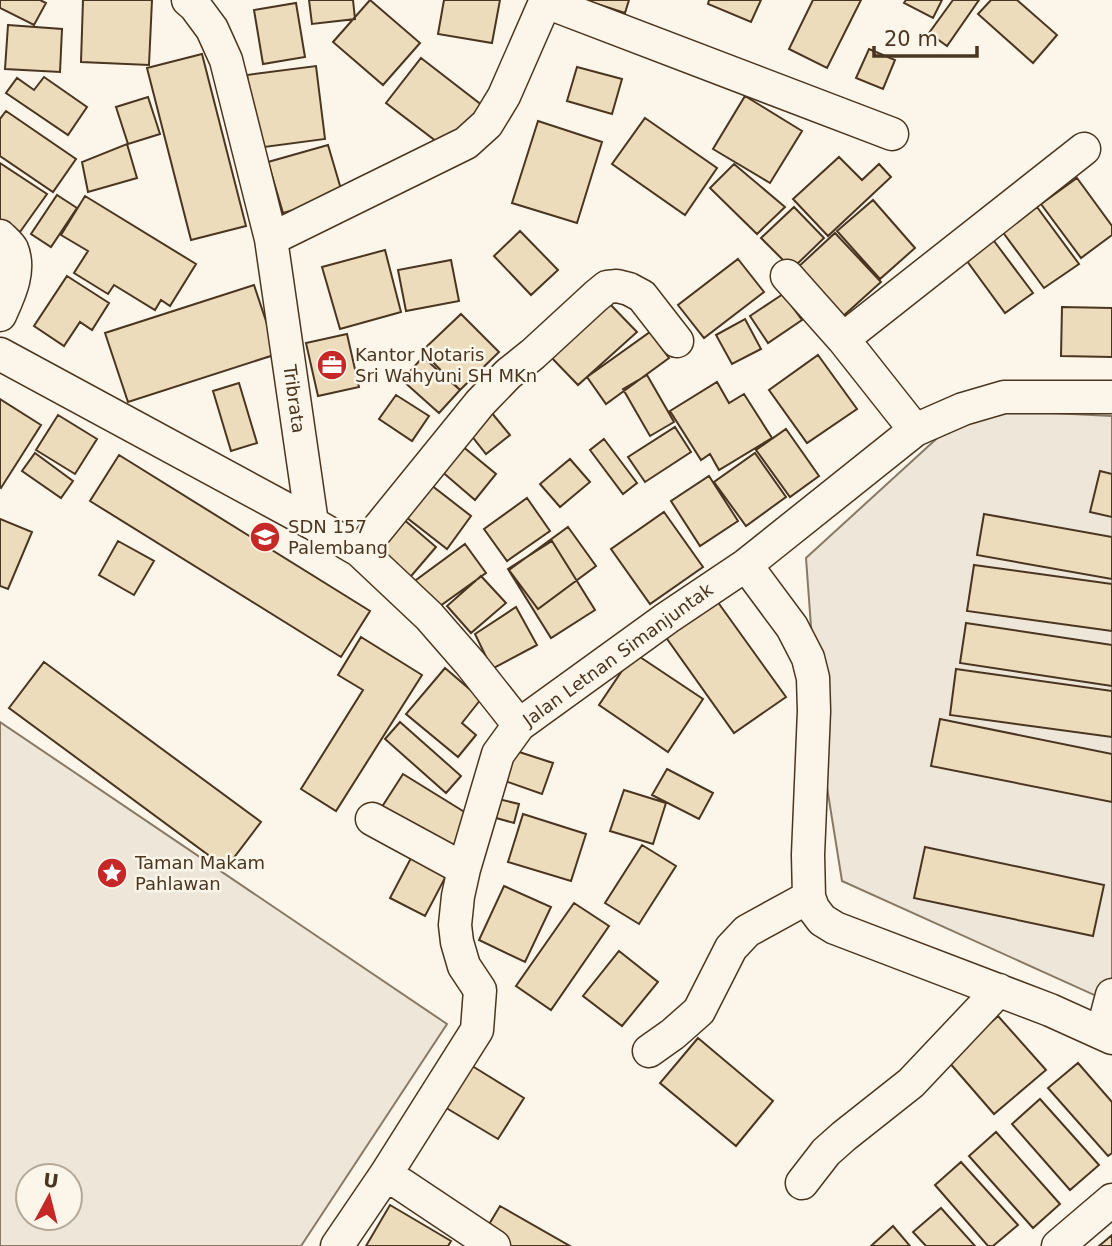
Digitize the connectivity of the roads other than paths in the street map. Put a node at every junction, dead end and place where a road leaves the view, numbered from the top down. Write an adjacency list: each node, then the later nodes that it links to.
1 (188, 0): 6 (street, Tribrata)
2 (546, 1): 3 (street); 6 (street)
3 (892, 134)
4 (1084, 149): 9 (street)
5 (0, 236): 8 (street)
6 (271, 239): 14 (street, Tribrata)
7 (787, 276): 9 (street)
8 (0, 315)
9 (843, 339): 13 (street)
10 (677, 341): 15 (street)
11 (0, 354): 14 (street)
12 (1112, 397): 13 (street, Jalan Letnan Simanjuntak)
13 (915, 430): 16 (street, Jalan Letnan Simanjuntak)
14 (312, 523): 15 (street)
15 (360, 551): 17 (street)
16 (746, 565): 17 (street, Jalan Letnan Simanjuntak); 20 (street)
17 (519, 725): 19 (street, Jalan Letnan Simanjuntak)
18 (372, 819): 19 (street)
19 (464, 869): 25 (street, Jalan Letnan Simanjuntak)
20 (809, 897): 21 (street); 24 (street)
21 (999, 990): 23 (street); 26 (street)
22 (1112, 995): 23 (street)
23 (1107, 1035)
24 (649, 1051)
25 (386, 1174): 28 (street, Jalan Letnan Simanjuntak); 29 (street)
26 (802, 1183)
27 (1112, 1200): 30 (street)
28 (337, 1246)
29 (494, 1246)
30 (1058, 1246)

